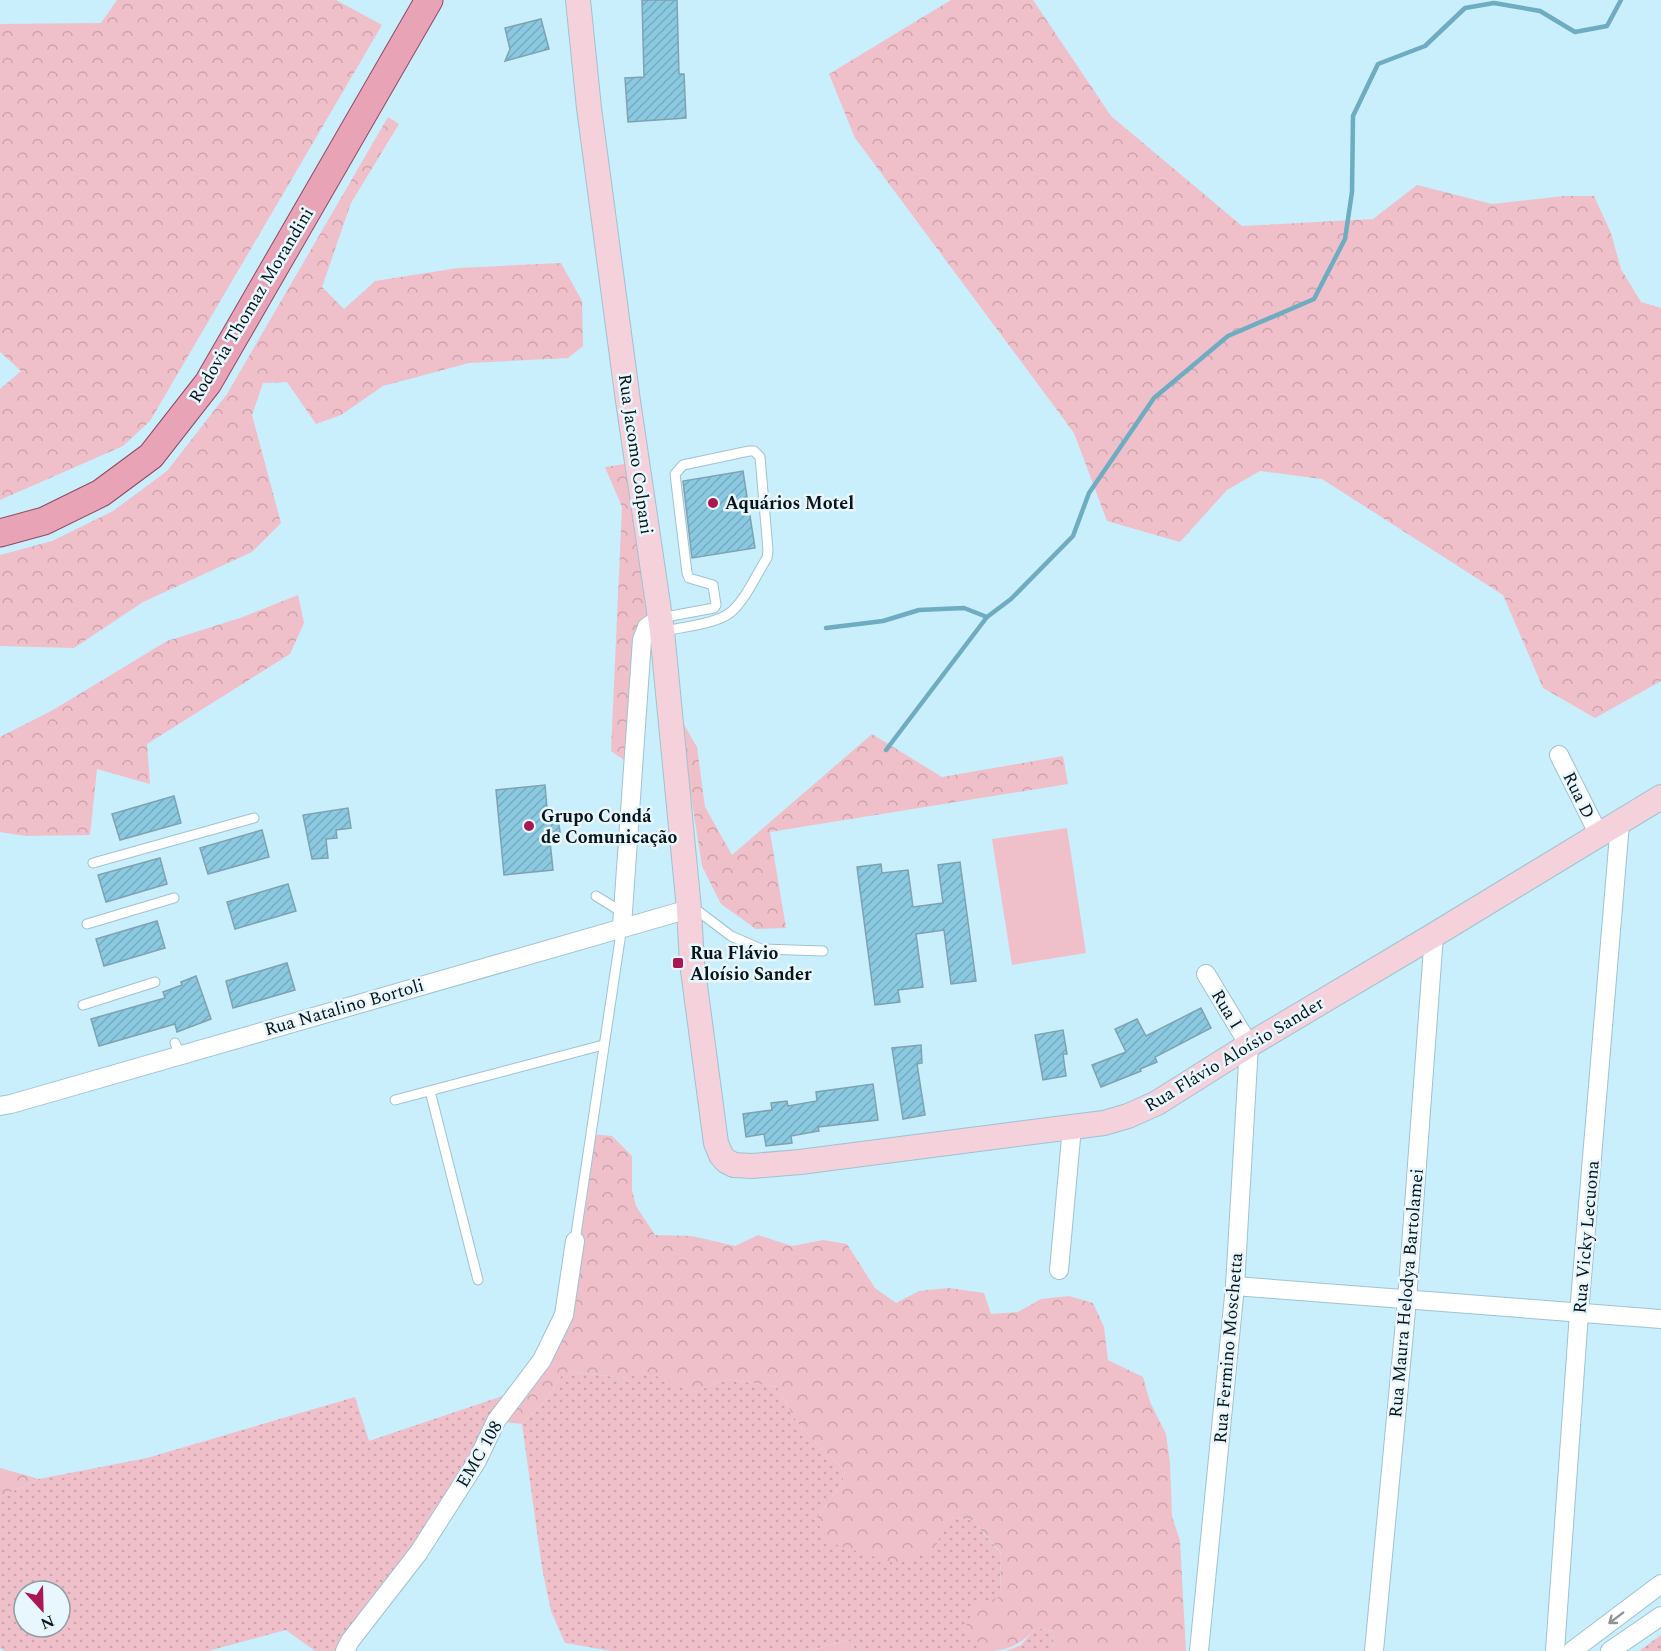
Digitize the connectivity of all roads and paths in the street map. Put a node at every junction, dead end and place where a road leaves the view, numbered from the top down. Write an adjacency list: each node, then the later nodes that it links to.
1 (429, 0): 3 (main road, Rodovia Thomaz Morandini)
2 (578, 0): 4 (street, Rua Jacomo Colpani)
3 (0, 533)
4 (661, 624): 4 (lane); 13 (street, Rua Jacomo Colpani); 14 (street)
5 (1560, 755): 9 (street, Rua D)
6 (1661, 797): 8 (street, Rua Flávio Aloísio Sander)
7 (254, 818): 10 (lane)
8 (1620, 823): 9 (street, Rua Flávio Aloísio Sander); 32 (street, Rua Vicky Lecuona)
9 (1599, 835): 16 (street, Rua Flávio Aloísio Sander)
10 (93, 863)
11 (596, 896): 14 (lane)
12 (174, 898): 15 (lane)
13 (689, 909): 14 (street, Rua Natalino Bortoli); 17 (lane); 26 (street, Rua Flávio Aloísio Sander)
14 (622, 920): 21 (lane); 25 (street, Rua Natalino Bortoli)
15 (87, 924)
16 (1434, 935): 22 (street, Rua Flávio Aloísio Sander); 31 (street, Rua Maura Helodya Bartolamei)
17 (824, 951)
18 (1206, 974): 22 (street, Rua I)
19 (155, 982): 20 (lane)
20 (82, 1005)
21 (603, 1045): 23 (lane); 27 (lane)
22 (1249, 1045): 26 (street, Rua Flávio Aloísio Sander); 30 (street, Rua Fermino Moschetta)
23 (430, 1091): 24 (lane); 29 (lane)
24 (395, 1100)
25 (0, 1106)
26 (1072, 1127): 28 (street)
27 (575, 1241): 36 (street, EMC 108)
28 (1059, 1270)
29 (478, 1280)
30 (1235, 1286): 31 (street); 37 (street, Rua Fermino Moschetta)
31 (1407, 1300): 32 (street); 38 (street, Rua Maura Helodya Bartolamei)
32 (1580, 1312): 33 (street); 39 (street, Rua Vicky Lecuona)
33 (1661, 1319)
34 (1661, 1584): 40 (street, one-way to 40)
35 (1661, 1616): 41 (street)
36 (345, 1651)
37 (1200, 1651)
38 (1374, 1651)
39 (1555, 1651)
40 (1572, 1651)
41 (1610, 1651)

